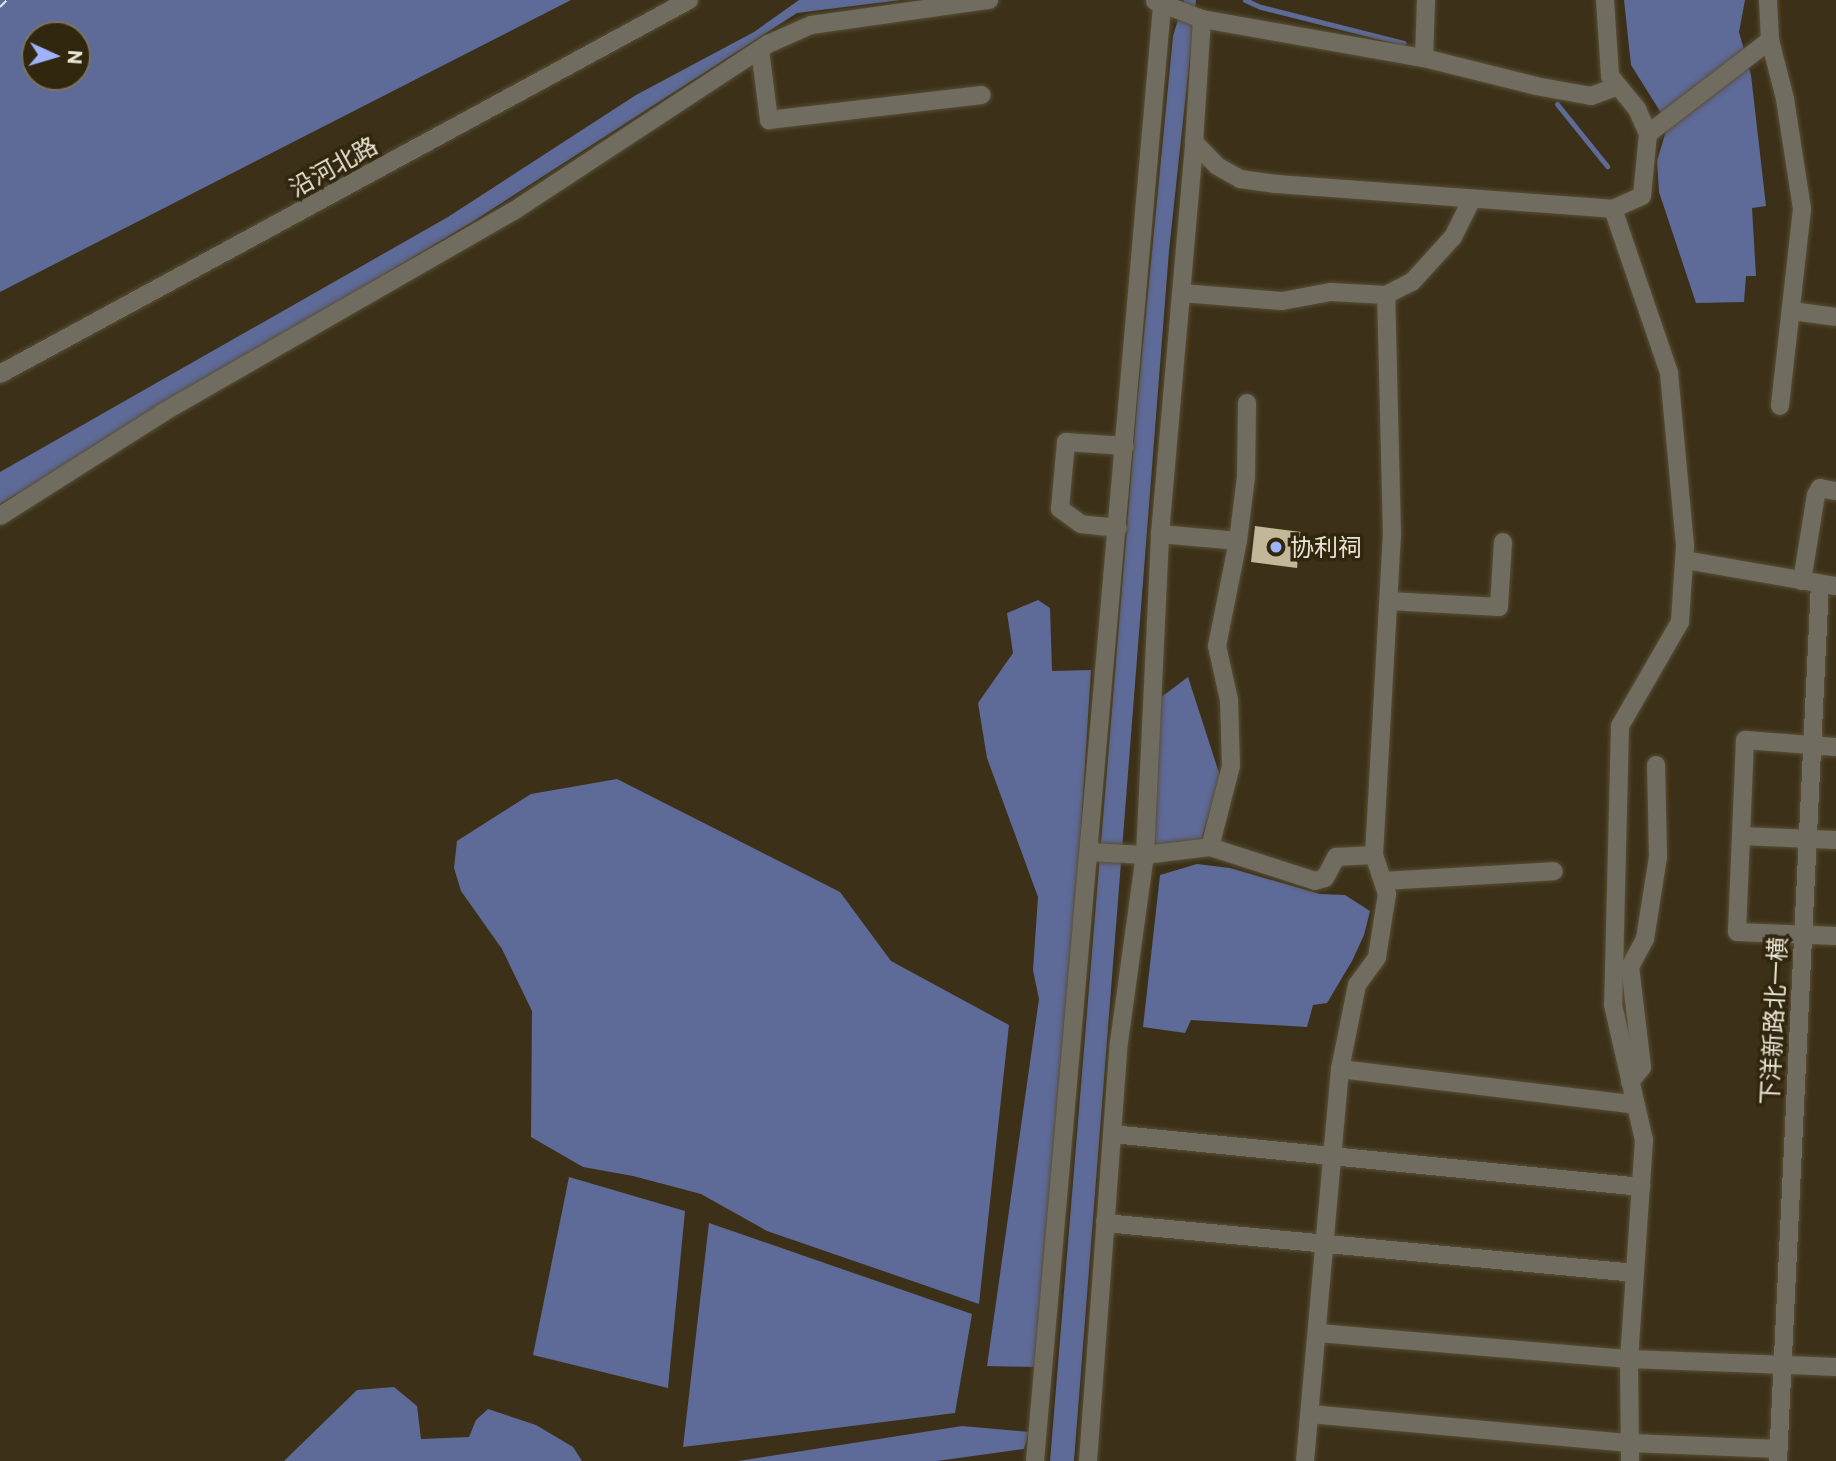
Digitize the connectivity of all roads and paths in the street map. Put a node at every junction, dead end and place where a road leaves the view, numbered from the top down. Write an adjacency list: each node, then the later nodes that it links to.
1 (689, 0): 21 (street, 沿河北路)
2 (989, 0): 9 (street)
3 (1426, 0): 10 (street)
4 (1605, 0): 11 (street)
5 (1768, 0): 8 (street)
6 (1158, 3): 7 (street); 24 (street)
7 (1202, 19): 10 (street); 14 (street)
8 (1770, 40): 13 (street); 19 (street)
9 (760, 50): 12 (street); 26 (street)
10 (1424, 58): 11 (street)
11 (1618, 86): 13 (street)
12 (982, 95)
13 (1648, 134): 16 (street)
14 (1194, 142): 15 (street); 17 (street)
15 (1471, 201): 16 (street); 18 (street)
16 (1613, 209): 31 (street)
17 (1181, 293): 18 (street); 28 (street)
18 (1386, 295): 34 (street)
19 (1792, 311): 20 (street); 23 (street)
20 (1836, 317)
21 (0, 374)
22 (1247, 403): 29 (street)
23 (1780, 406)
24 (1125, 446): 27 (street); 27 (street)
25 (1836, 491): 32 (street)
26 (0, 516)
27 (1118, 528): 42 (street)
28 (1160, 534): 29 (street); 43 (street)
29 (1238, 541): 41 (street)
30 (1503, 542): 34 (street)
31 (1685, 560): 32 (street); 50 (street)
32 (1802, 581): 33 (street)
33 (1828, 585): 35 (street, 下洋新路北一横)
34 (1389, 601): 44 (street)
35 (1812, 745): 36 (street); 38 (street); 39 (street, 下洋新路北一横)
36 (1836, 747)
37 (1656, 765): 50 (street)
38 (1741, 836): 39 (street); 47 (street)
39 (1806, 839): 40 (street); 47 (street, 下洋新路北一横)
40 (1836, 841)
41 (1210, 847): 43 (street); 44 (street)
42 (1089, 852): 43 (street); 65 (street)
43 (1145, 855): 52 (street)
44 (1374, 855): 46 (street)
45 (1555, 872): 46 (street)
46 (1383, 881): 49 (street)
47 (1802, 935): 48 (street); 60 (street, 下洋新路北一横)
48 (1836, 936)
49 (1340, 1069): 51 (street); 53 (street)
50 (1630, 1082): 51 (street)
51 (1636, 1105): 54 (street)
52 (1112, 1134): 53 (street); 55 (street)
53 (1332, 1158): 54 (street); 56 (street)
54 (1641, 1187): 57 (street)
55 (1105, 1223): 56 (street); 66 (street)
56 (1326, 1245): 57 (street); 58 (street)
57 (1635, 1273): 59 (street)
58 (1318, 1333): 59 (street); 62 (street)
59 (1629, 1359): 60 (street); 63 (street)
60 (1782, 1365): 61 (street); 64 (street, 下洋新路北一横)
61 (1836, 1367)
62 (1310, 1414): 63 (street); 67 (street)
63 (1630, 1443): 64 (street); 68 (street)
64 (1779, 1455)
65 (1035, 1461)
66 (1088, 1461)
67 (1305, 1461)
68 (1630, 1461)

